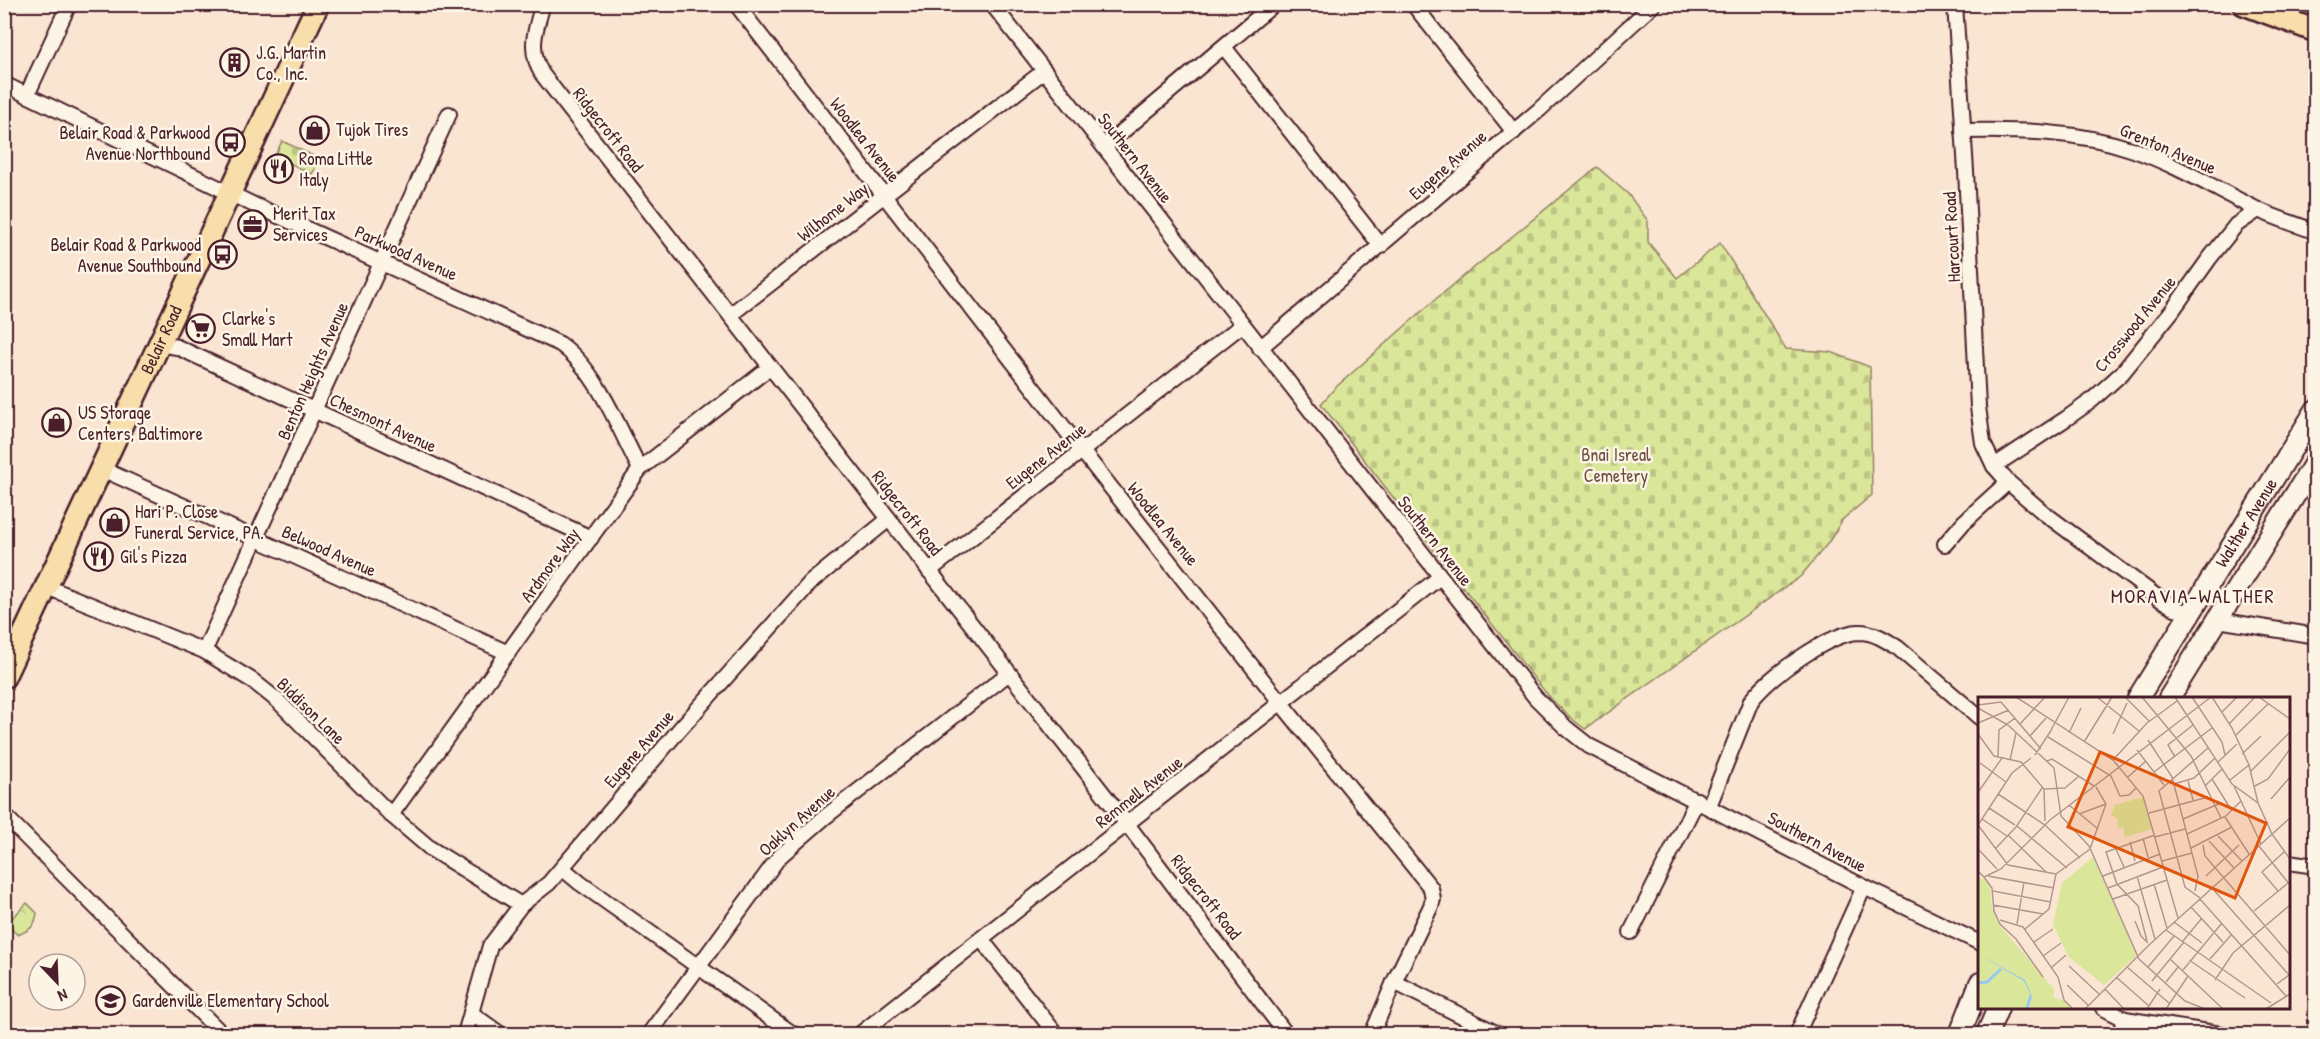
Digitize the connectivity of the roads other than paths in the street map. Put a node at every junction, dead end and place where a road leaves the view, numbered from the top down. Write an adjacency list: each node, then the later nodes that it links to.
1 (69, 4): 15 (street)
2 (318, 4): 20 (main road, Belair Road)
3 (543, 4): 26 (street, Ridgecroft Road)
4 (736, 4): 21 (street, Woodlea Avenue)
5 (1274, 4): 12 (street)
6 (1413, 4): 18 (street)
7 (1654, 4): 18 (street, Eugene Avenue)
8 (1955, 4): 17 (street, Harcourt Road)
9 (2244, 4): 11 (main road)
10 (998, 7): 13 (street, Southern Avenue)
11 (2316, 31)
12 (1224, 47): 19 (street); 24 (street)
13 (1044, 71): 19 (street, Southern Avenue); 21 (street, Wilhome Way)
14 (4, 84): 15 (street, Parkwood Avenue)
15 (27, 95): 20 (street, Parkwood Avenue)
16 (449, 114): 25 (street, Benton Heights Avenue)
17 (1963, 130): 22 (street, Grenton Avenue); 35 (street, Harcourt Road)
18 (1514, 132): 24 (street, Eugene Avenue)
19 (1104, 147): 27 (street, Southern Avenue)
20 (230, 192): 25 (street, Parkwood Avenue); 28 (main road, Belair Road)
21 (885, 195): 26 (street, Wilhome Way); 33 (street, Woodlea Avenue)
22 (2258, 210): 23 (street, Grenton Avenue); 35 (street, Crosswood Avenue)
23 (2316, 232)
24 (1381, 246): 29 (street, Eugene Avenue)
25 (382, 262): 32 (street, Benton Heights Avenue); 37 (street, Parkwood Avenue)
26 (730, 315): 30 (street, Ridgecroft Road)
27 (1242, 325): 29 (street, Southern Avenue); 33 (street, Eugene Avenue)
28 (159, 344): 32 (street, Chesmont Avenue); 36 (main road, Belair Road)
29 (1260, 348): 44 (street, Southern Avenue)
30 (770, 367): 37 (street, Ardmore Way); 39 (street, Ridgecroft Road)
31 (2316, 410): 46 (main road, Walther Avenue)
32 (314, 411): 40 (street, Benton Heights Avenue); 41 (street, Chesmont Avenue)
33 (1082, 450): 43 (street, Eugene Avenue); 55 (street, Woodlea Avenue)
34 (2316, 461): 47 (main road, Walther Avenue)
35 (1994, 466): 38 (street, Harcourt Road)
36 (102, 469): 40 (street, Belwood Avenue); 45 (main road, Belair Road)
37 (639, 469): 41 (street, Ardmore Way)
38 (2008, 482): 42 (street); 46 (street, Harcourt Road)
39 (889, 519): 43 (street, Ridgecroft Road); 63 (street, Eugene Avenue)
40 (256, 538): 49 (street, Benton Heights Avenue); 50 (street, Belwood Avenue)
41 (591, 538): 50 (street, Ardmore Way)
42 (1945, 544)
43 (929, 571): 51 (street, Ridgecroft Road)
44 (1440, 577): 55 (street, Remmell Avenue); 57 (street, Southern Avenue)
45 (47, 587): 52 (main road, Belair Road); 59 (street, Biddison Lane)
46 (2190, 614): 47 (main road); 53 (main road, Walther Avenue)
47 (2218, 620): 48 (street); 54 (main road, Walther Avenue)
48 (2316, 636)
49 (208, 643)
50 (508, 653): 59 (street, Ardmore Way)
51 (1009, 673): 60 (street, Ridgecroft Road); 69 (street, Oaklyn Avenue)
52 (4, 677)
53 (2139, 697)
54 (2170, 697)
55 (1281, 703): 60 (street, Remmell Avenue); 70 (street, Woodlea Avenue)
56 (1978, 716): 57 (street)
57 (1703, 803): 64 (street, Southern Avenue); 66 (street)
58 (4, 815): 76 (street)
59 (391, 815): 65 (street, Biddison Lane)
60 (1127, 824): 67 (street, Remmell Avenue); 83 (street, Ridgecroft Road)
61 (2290, 861): 62 (street)
62 (2316, 866)
63 (562, 868): 65 (street, Eugene Avenue); 69 (street)
64 (1864, 887): 68 (street, Southern Avenue); 86 (street)
65 (521, 905): 74 (street, Eugene Avenue)
66 (1631, 932)
67 (981, 939): 81 (street, Remmell Avenue); 82 (street)
68 (1978, 942)
69 (699, 969): 79 (street, Oaklyn Avenue); 80 (street)
70 (1394, 982): 84 (street, Woodlea Avenue); 85 (street)
71 (1978, 988): 87 (main road)
72 (1998, 1009): 88 (main road)
73 (2105, 1009): 75 (street)
74 (471, 1013): 77 (street, Eugene Avenue); 78 (street)
75 (2125, 1019): 89 (street); 90 (street)
76 (222, 1035)
77 (465, 1035)
78 (500, 1035)
79 (649, 1035)
80 (793, 1035)
81 (860, 1035)
82 (1056, 1035)
83 (1286, 1035)
84 (1372, 1035)
85 (1498, 1035)
86 (1797, 1035)
87 (1960, 1035)
88 (1987, 1035)
89 (2119, 1035)
90 (2221, 1035)

